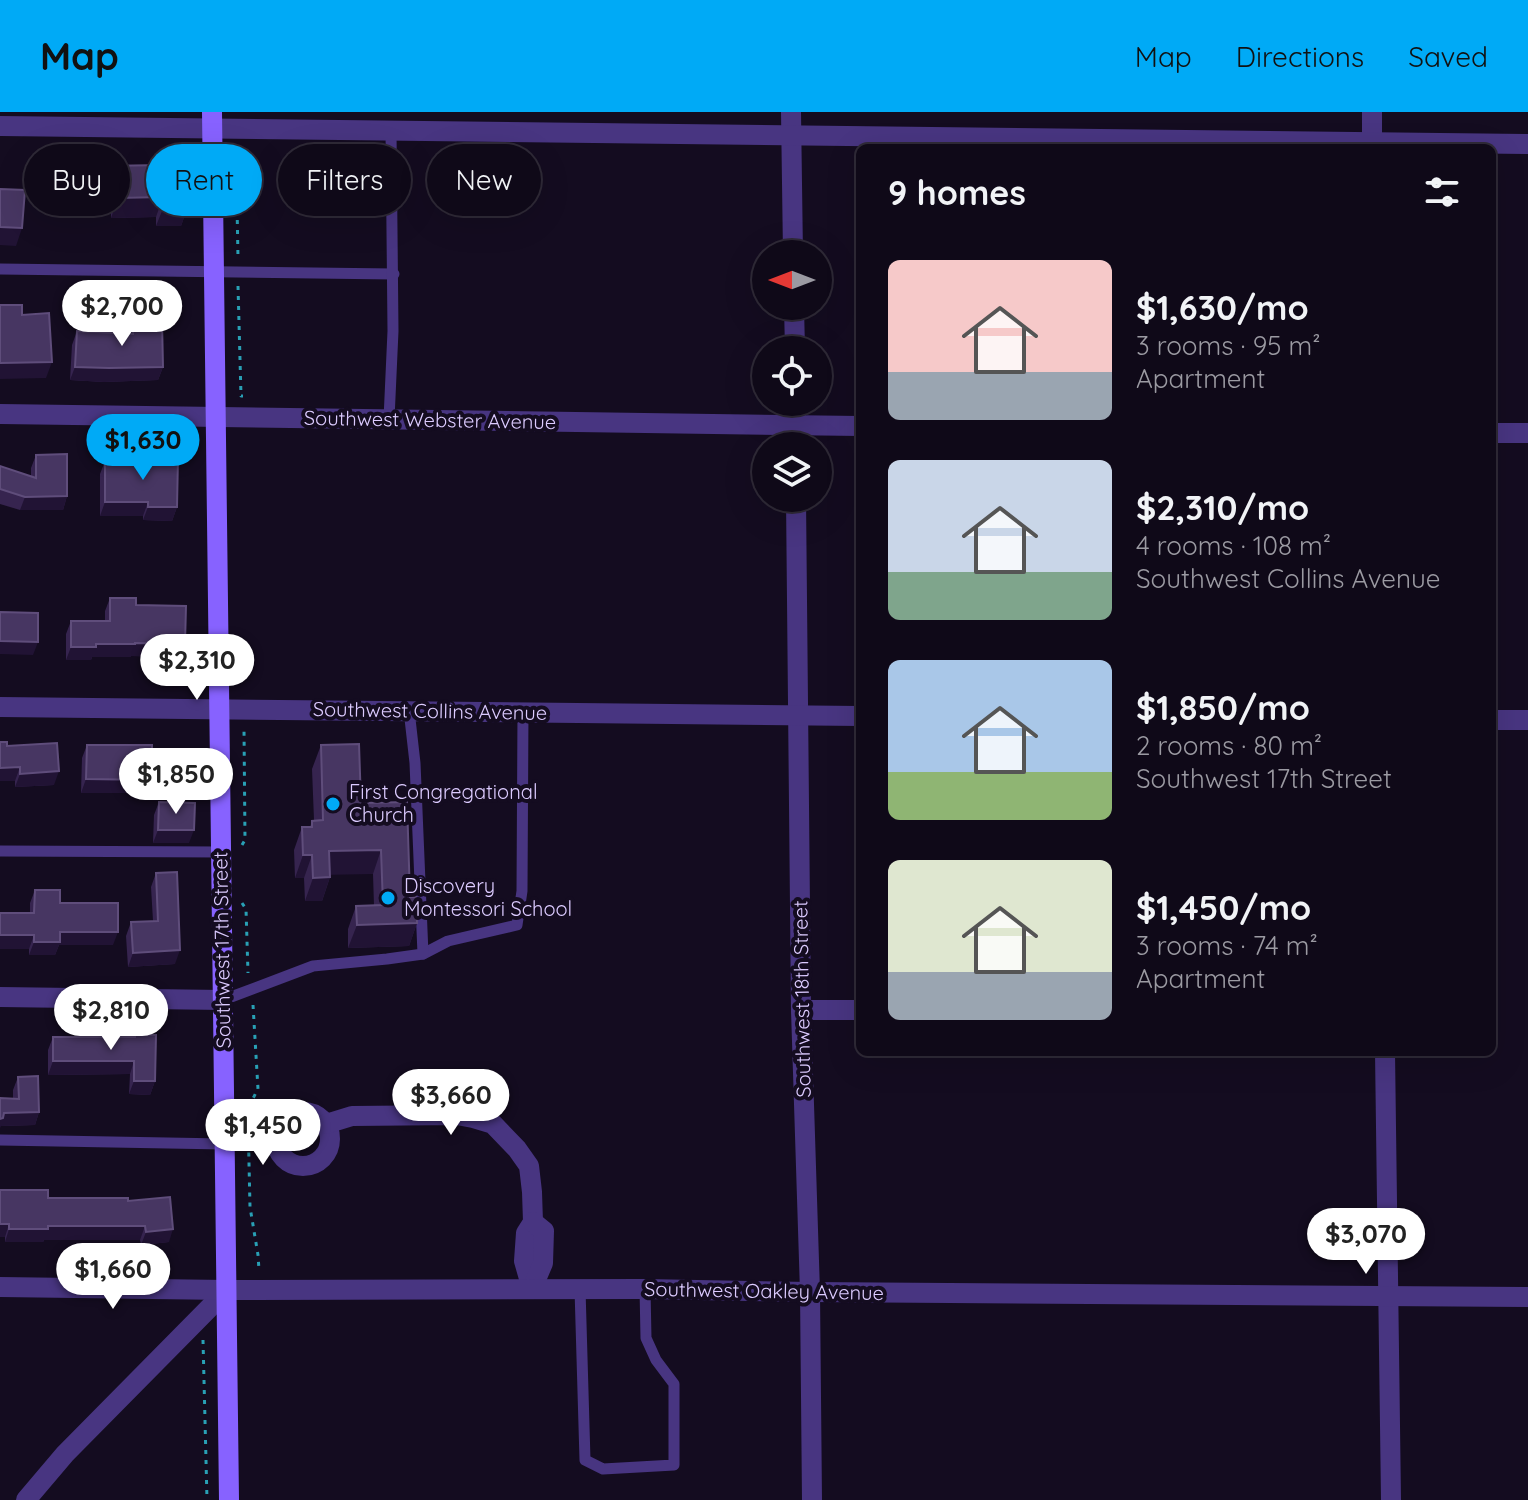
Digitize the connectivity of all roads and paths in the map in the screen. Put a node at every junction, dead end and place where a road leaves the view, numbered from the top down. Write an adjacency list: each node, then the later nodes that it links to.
1 (791, 112): 7 (street)
2 (1372, 112): 9 (street)
3 (212, 120): 4 (street); 5 (street); 14 (main road, Southwest 17th Street)
4 (0, 126)
5 (236, 129): 6 (street); 15 (path)
6 (391, 131): 7 (street); 16 (lane)
7 (791, 135): 8 (street); 12 (street)
8 (1314, 144)
9 (1372, 144)
10 (1496, 144): 11 (street)
11 (1528, 144)
12 (793, 240)
13 (0, 269): 14 (lane)
14 (214, 272): 15 (lane); 19 (main road, Southwest 17th Street)
15 (238, 273): 16 (lane); 17 (path)
16 (394, 274): 20 (lane)
17 (241, 396)
18 (0, 414): 19 (street, Southwest Webster Avenue)
19 (216, 417): 20 (street, Southwest Webster Avenue); 28 (main road, Southwest 17th Street)
20 (389, 419): 25 (street, Southwest Webster Avenue)
21 (856, 427): 22 (street, Southwest Webster Avenue)
22 (822, 432)
23 (1496, 433): 24 (street)
24 (1528, 433)
25 (752, 434)
26 (796, 512): 31 (street, Southwest 18th Street)
27 (0, 707): 28 (street, Southwest Collins Avenue)
28 (219, 709): 29 (street, Southwest Collins Avenue); 36 (main road, Southwest 17th Street)
29 (409, 710): 30 (street, Southwest Collins Avenue); 37 (lane)
30 (523, 711): 31 (street, Southwest Collins Avenue); 37 (lane)
31 (798, 716): 32 (street, Southwest Collins Avenue); 40 (street, Southwest 18th Street)
32 (856, 716)
33 (1496, 720): 34 (street)
34 (1528, 720)
35 (0, 851): 36 (lane)
36 (221, 852): 39 (main road, Southwest 17th Street)
37 (423, 954): 39 (lane)
38 (0, 997): 39 (street)
39 (223, 1000): 45 (main road, Southwest 17th Street)
40 (801, 1010): 41 (street); 51 (street, Southwest 18th Street)
41 (856, 1010)
42 (1385, 1056): 52 (street)
43 (326, 1124): 47 (street)
44 (0, 1140): 45 (lane)
45 (224, 1144): 50 (main road, Southwest 17th Street)
46 (0, 1287): 50 (street, Southwest Oakley Avenue)
47 (532, 1289): 48 (street, Southwest Oakley Avenue); 50 (street, Southwest Oakley Avenue)
48 (580, 1289): 49 (street, Southwest Oakley Avenue); 49 (lane)
49 (645, 1289): 51 (street, Southwest Oakley Avenue)
50 (227, 1290): 54 (street); 57 (main road, Southwest 17th Street)
51 (810, 1292): 52 (street, Southwest Oakley Avenue); 58 (street, Southwest 18th Street)
52 (1388, 1296): 53 (street, Southwest Oakley Avenue); 59 (street)
53 (1528, 1297)
54 (190, 1328): 55 (street); 56 (path)
55 (26, 1500)
56 (207, 1500)
57 (229, 1500)
58 (812, 1500)
59 (1391, 1500)

